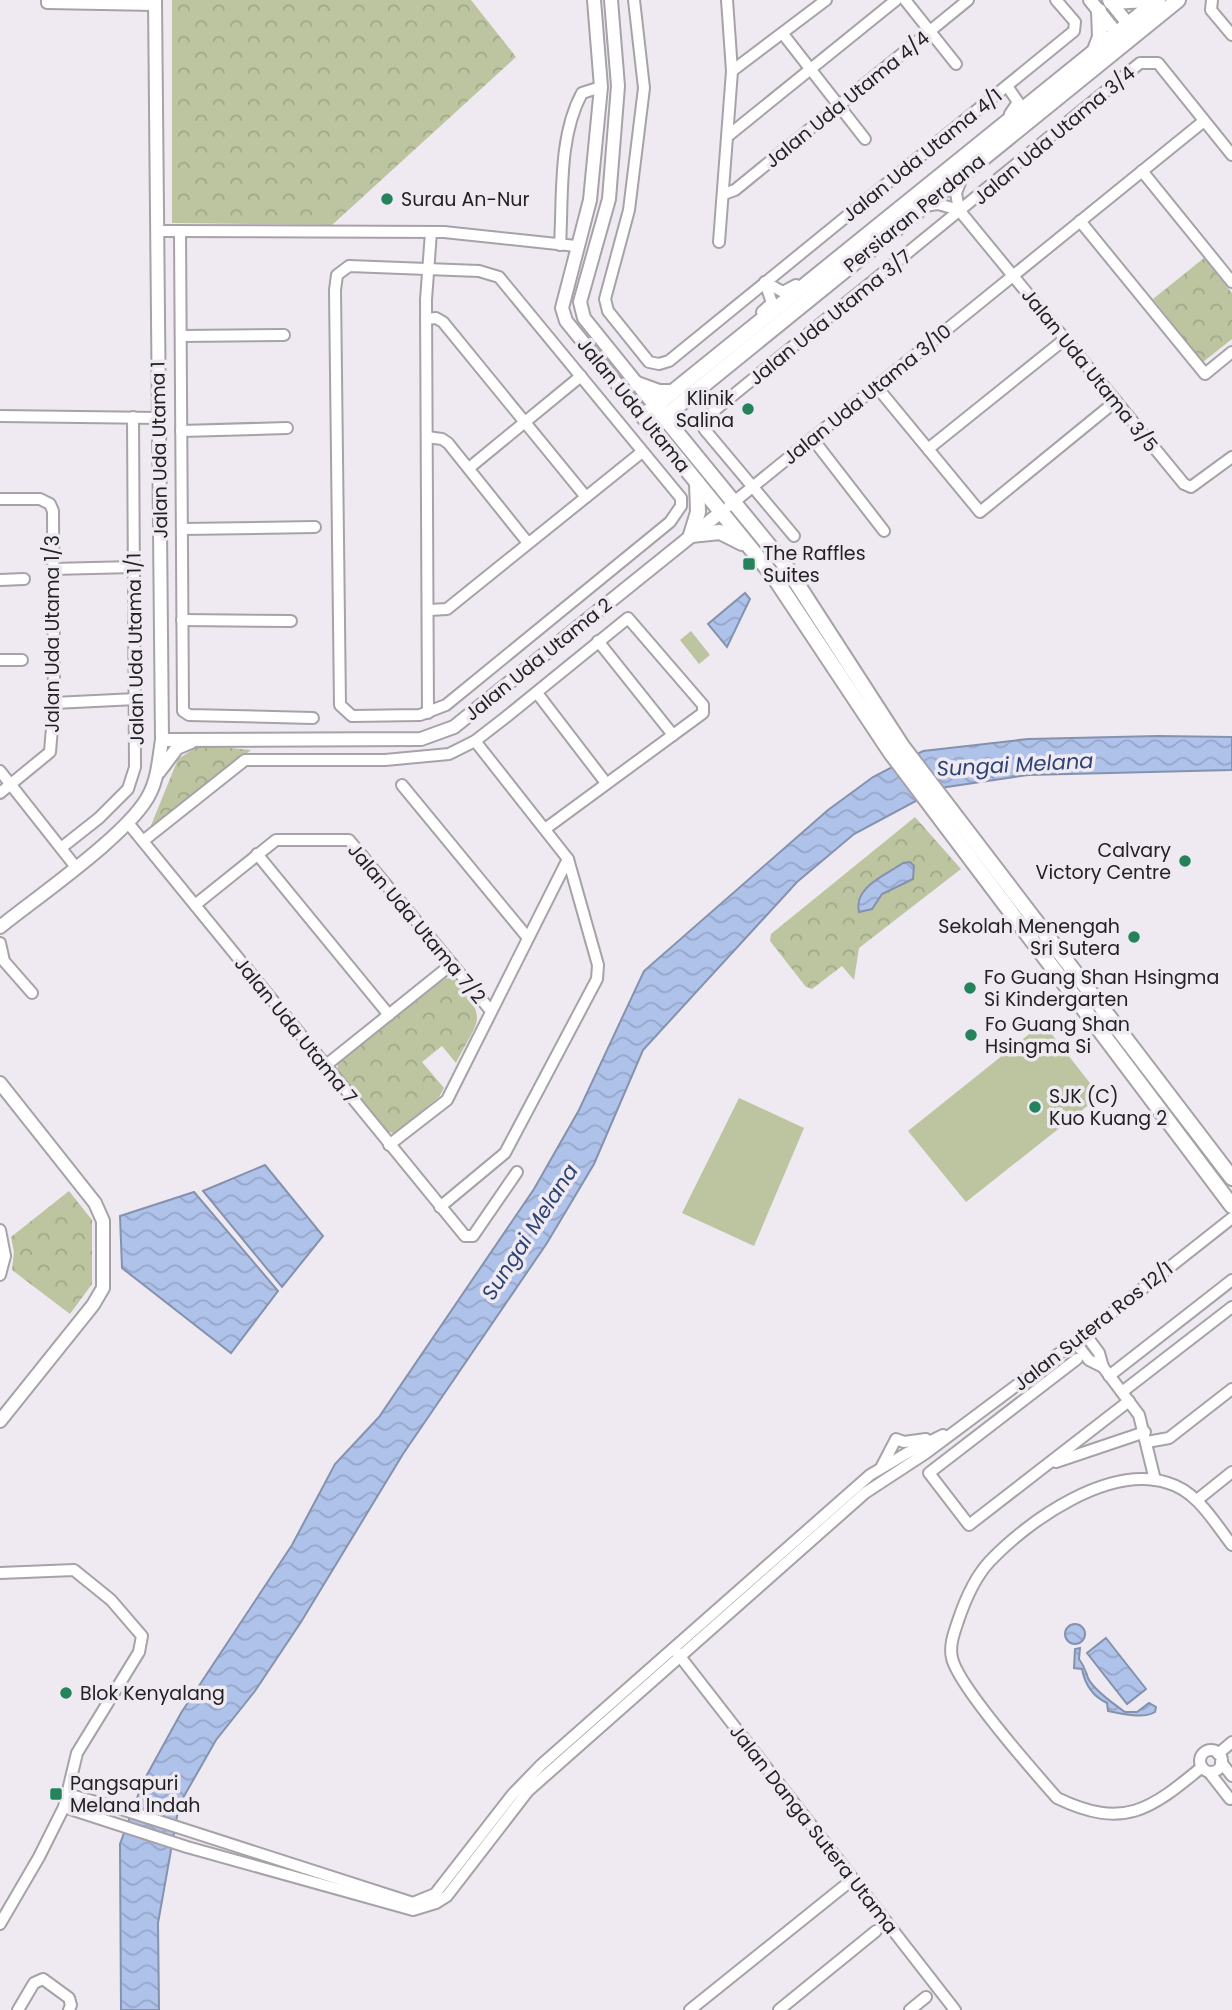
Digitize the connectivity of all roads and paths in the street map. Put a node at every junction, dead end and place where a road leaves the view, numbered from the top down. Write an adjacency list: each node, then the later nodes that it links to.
1 (594, 0): 28 (street, Jalan Uda Utama)
2 (611, 0): 47 (street, Jalan Uda Utama)
3 (634, 0): 49 (street)
4 (727, 0): 26 (street)
5 (826, 0): 21 (street)
6 (896, 0): 25 (street)
7 (905, 0): 19 (street)
8 (968, 0): 19 (street, Jalan Uda Utama 4/4)
9 (1056, 0): 27 (street, Jalan Uda Utama 4/1)
10 (1148, 0): 15 (main road)
11 (1157, 0): 20 (main road, Persiaran Perdana)
12 (1178, 0): 20 (main road, Persiaran Perdana)
13 (1212, 0): 22 (street)
14 (47, 1): 16 (street)
15 (1110, 1): 20 (street)
16 (127, 2): 17 (street)
17 (155, 2): 41 (street, Jalan Uda Utama 1)
18 (1094, 6): 20 (street); 23 (main road)
19 (930, 31): 24 (street); 29 (street, Jalan Uda Utama 4/4)
20 (1126, 33): 23 (main road, Persiaran Perdana); 36 (main road, Persiaran Perdana)
21 (783, 34): 25 (street); 26 (street)
22 (1232, 36)
23 (1095, 50): 31 (main road, Persiaran Perdana)
24 (956, 64)
25 (810, 69): 29 (street); 32 (street)
26 (732, 71): 32 (street)
27 (1007, 86): 31 (street); 52 (street, Jalan Uda Utama 4/1)
28 (601, 88): 45 (street); 46 (street, Jalan Uda Utama)
29 (839, 106): 33 (street); 37 (street, Jalan Uda Utama 4/4)
30 (1204, 121): 34 (street, Jalan Uda Utama 3/4); 35 (street, Jalan Uda Utama 3/10); 39 (street, Jalan Uda Utama 3/4)
31 (997, 130): 48 (main road, Persiaran Perdana)
32 (729, 135): 37 (street)
33 (864, 139)
34 (1232, 155)
35 (1142, 171): 40 (street, Jalan Uda Utama 3/10); 53 (street)
36 (964, 173): 38 (main road, Persiaran Perdana); 39 (street)
37 (724, 194): 44 (street)
38 (924, 206): 39 (street); 63 (main road, Persiaran Perdana)
39 (960, 211): 51 (street, Jalan Uda Utama 3/5); 81 (street, Jalan Uda Utama 3/7)
40 (1080, 221): 51 (street, Jalan Uda Utama 3/10); 59 (street)
41 (157, 231): 42 (street); 68 (street, Jalan Uda Utama 1)
42 (180, 231): 43 (street); 56 (street)
43 (430, 232): 45 (street); 50 (street)
44 (719, 242)
45 (560, 245): 46 (street)
46 (576, 246): 70 (street, Jalan Uda Utama)
47 (593, 254): 49 (street); 61 (street, Jalan Uda Utama)
48 (838, 258): 52 (street); 58 (main road, Persiaran Perdana)
49 (616, 259): 52 (street, Jalan Uda Utama 4/1)
50 (428, 269): 54 (street); 60 (street); 107 (street)
51 (1013, 276): 57 (street, Jalan Uda Utama 3/5); 62 (street, Jalan Uda Utama 3/10)
52 (765, 282): 58 (street)
53 (1232, 282)
54 (426, 319): 69 (street); 73 (street)
55 (284, 335): 56 (street)
56 (181, 336): 72 (street)
57 (1065, 339): 64 (street, Jalan Uda Utama 3/5); 76 (street)
58 (733, 343): 63 (main road, Persiaran Perdana)
59 (1232, 352)
60 (581, 376): 69 (street); 77 (street)
61 (637, 384): 63 (main road); 65 (street, Jalan Uda Utama)
62 (876, 386): 75 (street, Jalan Uda Utama 3/10); 76 (street)
63 (676, 398): 65 (main road, Persiaran Perdana); 74 (main road)
64 (1116, 401): 76 (street); 78 (street, Jalan Uda Utama 3/5)
65 (660, 411): 70 (main road, Persiaran Perdana); 74 (main road, Jalan Uda Utama)
66 (0, 416): 67 (street)
67 (133, 417): 68 (street); 93 (street, Jalan Uda Utama 1/1)
68 (159, 418): 106 (street, Jalan Uda Utama 1)
69 (525, 422): 79 (street); 82 (street)
70 (647, 422): 80 (main road, Jalan Uda Utama)
71 (287, 428): 72 (street)
72 (181, 431): 87 (street)
73 (427, 438): 79 (street); 97 (street)
74 (681, 438): 84 (main road, Jalan Uda Utama)
75 (812, 438): 81 (street, Jalan Uda Utama 3/10); 88 (street)
76 (928, 449)
77 (642, 452): 82 (street); 107 (street)
78 (1232, 457)
79 (469, 468): 91 (street)
80 (696, 482): 85 (main road, Jalan Uda Utama); 89 (main road)
81 (752, 487): 84 (street, Jalan Uda Utama 3/10); 90 (street)
82 (586, 497): 91 (street)
83 (0, 499): 94 (street, Jalan Uda Utama 1/3)
84 (733, 502): 85 (street, Jalan Uda Utama 3/10); 113 (main road, Jalan Uda Utama)
85 (721, 512): 89 (street, Jalan Uda Utama 2); 92 (main road, Jalan Uda Utama)
86 (316, 527): 87 (street)
87 (182, 529): 98 (street)
88 (884, 531)
89 (691, 536): 92 (main road); 111 (street, Jalan Uda Utama 2)
90 (794, 536)
91 (528, 543): 97 (street)
92 (750, 547): 113 (main road, Jalan Uda Utama)
93 (134, 567): 94 (street); 104 (street, Jalan Uda Utama 1/1)
94 (52, 569): 105 (street, Jalan Uda Utama 1/3)
95 (24, 579): 96 (street)
96 (0, 580)
97 (429, 610): 107 (street)
98 (182, 620): 99 (street); 108 (street)
99 (291, 621)
100 (598, 640): 103 (street); 109 (street); 109 (street)
101 (0, 660): 102 (street)
102 (22, 660)
103 (537, 693): 112 (street); 116 (street)
104 (136, 699): 105 (street); 124 (street, Jalan Uda Utama 1/1)
105 (54, 703): 117 (street, Jalan Uda Utama 1/3)
106 (162, 708): 110 (street, Jalan Uda Utama 1); 111 (street)
107 (428, 713)
108 (313, 718)
109 (673, 735): 116 (street)
110 (162, 740): 111 (street, Jalan Uda Utama 2); 115 (street, Jalan Uda Utama 1)
111 (194, 740): 115 (street)
112 (475, 741): 122 (street); 123 (street)
113 (897, 750): 120 (main road)
114 (0, 771): 117 (street)
115 (158, 774): 121 (street, Jalan Uda Utama 1)
116 (606, 783): 122 (street)
117 (11, 785): 119 (street, Jalan Uda Utama 1/3); 124 (street)
118 (402, 785): 130 (street)
119 (0, 793)
120 (934, 799): 140 (main road); 141 (main road)
121 (128, 823): 123 (street, Jalan Uda Utama 7); 127 (street, Jalan Uda Utama 1)
122 (545, 829): 126 (street)
123 (143, 841): 128 (street, Jalan Uda Utama 7)
124 (61, 848): 127 (street)
125 (257, 854): 128 (street, Jalan Uda Utama 7/2); 132 (street, Jalan Uda Utama 7/2); 135 (street)
126 (568, 859): 130 (street); 142 (street)
127 (75, 866): 129 (street, Jalan Uda Utama 1)
128 (195, 905): 136 (street, Jalan Uda Utama 7)
129 (0, 927)
130 (528, 938): 134 (street)
131 (0, 943): 133 (street)
132 (452, 964): 134 (street, Jalan Uda Utama 7/2); 135 (street)
133 (32, 993)
134 (491, 1011): 138 (street)
135 (389, 1015): 136 (street)
136 (326, 1066): 138 (street, Jalan Uda Utama 7)
137 (0, 1083): 154 (street)
138 (389, 1145): 142 (street, Jalan Uda Utama 7)
139 (517, 1172): 142 (street, Jalan Uda Utama 7)
140 (1232, 1178)
141 (1232, 1206)
142 (440, 1207)
143 (1232, 1218): 148 (street, Jalan Sutera Ros 12/1)
144 (0, 1230): 145 (street)
145 (0, 1275)
146 (1232, 1280): 151 (street)
147 (1232, 1307): 153 (street)
148 (1085, 1334): 149 (street, Jalan Sutera Ros 12/1); 151 (street)
149 (1075, 1342): 151 (street); 155 (street, Jalan Sutera Ros 12/1)
150 (1077, 1359): 159 (street, Jalan Sutera Ros 12/1)
151 (1106, 1371): 153 (street)
152 (1232, 1389): 156 (street)
153 (1126, 1397): 156 (street); 159 (street)
154 (0, 1421)
155 (953, 1432): 157 (street, Jalan Sutera Ros 12/1); 158 (street, Jalan Sutera Ros 12/1)
156 (1146, 1437): 159 (street); 162 (street)
157 (934, 1439): 158 (street, Jalan Sutera Ros 12/1); 160 (street)
158 (910, 1457): 160 (street); 166 (street)
159 (1047, 1465)
160 (881, 1468): 166 (street)
161 (1232, 1472): 163 (street)
162 (1155, 1480): 163 (street); 170 (street)
163 (1197, 1500): 164 (street)
164 (1232, 1545)
165 (0, 1573): 172 (street)
166 (754, 1585): 167 (street)
167 (676, 1652): 172 (street); 174 (street); 175 (street, Jalan Danga Sutera Utama)
168 (1232, 1742): 169 (street)
169 (1220, 1758): 170 (street); 170 (street); 171 (street)
170 (1205, 1770): 173 (street)
171 (1232, 1776)
172 (67, 1794): 174 (street)
173 (1230, 1799)
174 (64, 1807): 176 (street)
175 (853, 1879): 181 (street); 184 (street, Jalan Danga Sutera Utama)
176 (0, 1924)
177 (876, 1931): 182 (street)
178 (926, 1997): 183 (street)
179 (18, 2010): 180 (street)
180 (69, 2010)
181 (690, 2010)
182 (779, 2010)
183 (909, 2010)
184 (955, 2010)

